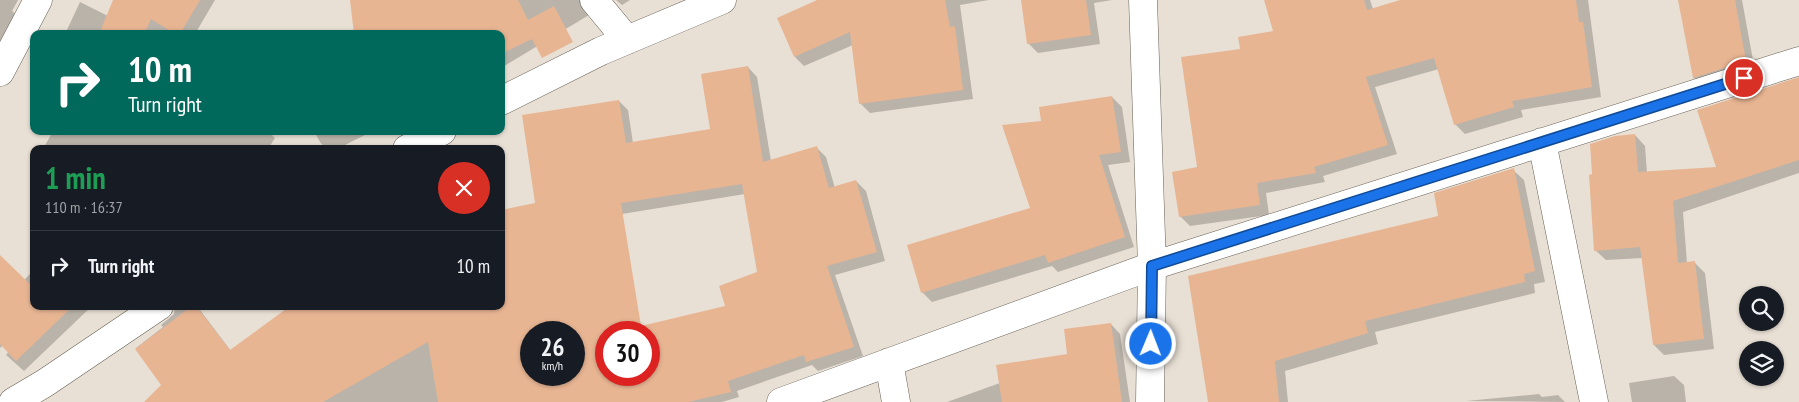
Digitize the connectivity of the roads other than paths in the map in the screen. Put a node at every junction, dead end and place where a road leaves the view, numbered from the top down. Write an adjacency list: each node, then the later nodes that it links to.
1 (38, 0): 7 (street)
2 (594, 0): 5 (street)
3 (722, 0): 5 (street)
4 (1143, 0): 12 (street)
5 (627, 40): 8 (street)
6 (1799, 61): 10 (street)
7 (0, 72)
8 (505, 99)
9 (434, 135): 11 (street)
10 (1542, 142): 12 (street); 19 (street)
11 (415, 145)
12 (1152, 266): 14 (street); 18 (street)
13 (153, 310): 15 (street)
14 (889, 362): 16 (street); 17 (street)
15 (13, 402)
16 (781, 402)
17 (896, 402)
18 (1150, 402)
19 (1594, 402)

